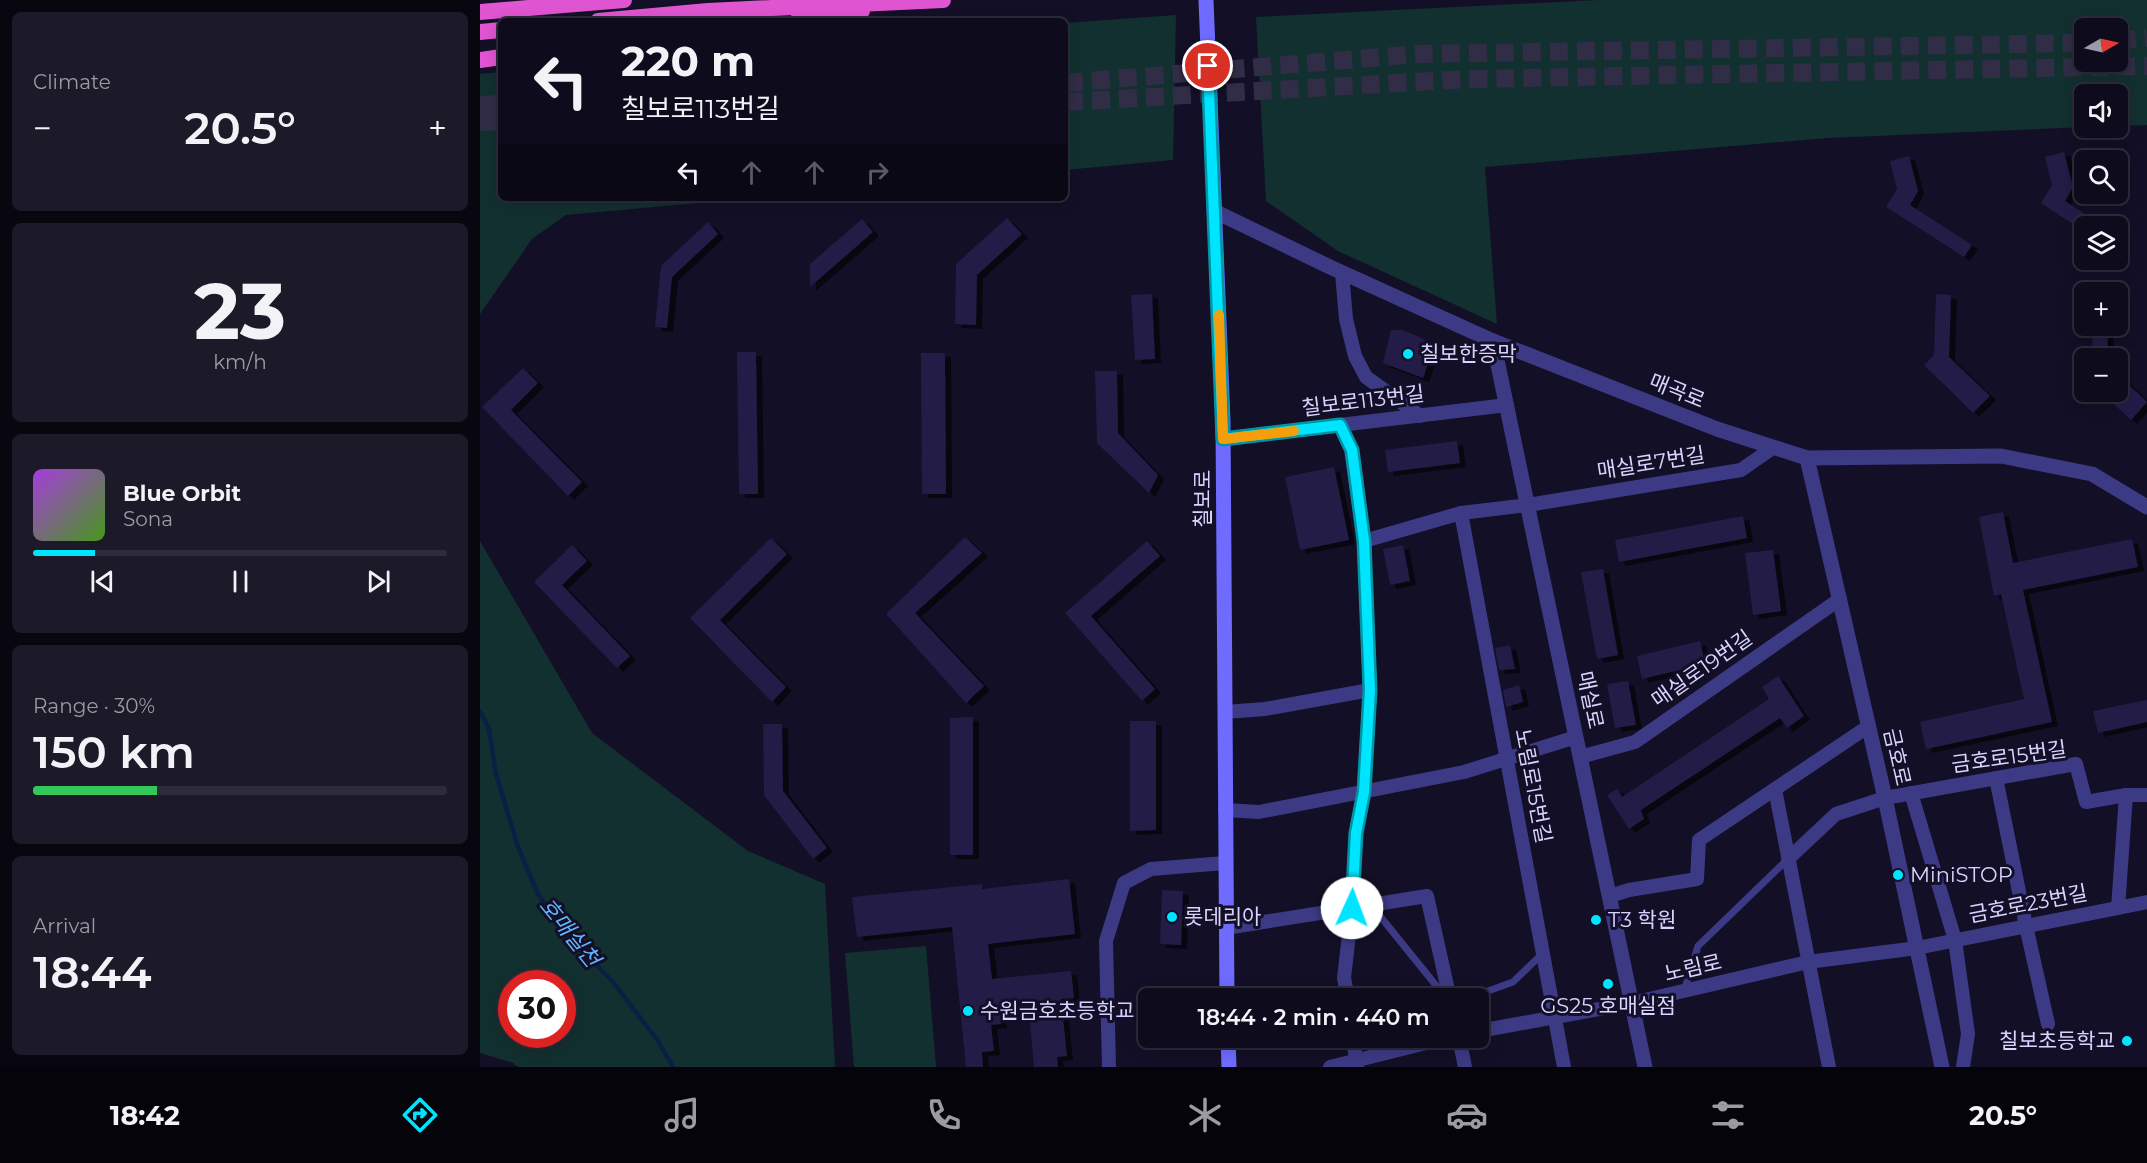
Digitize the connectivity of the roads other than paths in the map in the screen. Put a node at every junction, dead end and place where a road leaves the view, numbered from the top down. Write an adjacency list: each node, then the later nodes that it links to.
1 (624, 0): 5 (highway)
2 (943, 0): 4 (highway)
3 (1206, 0): 12 (main road, 칠보로)
4 (901, 2): 6 (highway); 7 (highway)
5 (480, 12)
6 (631, 18)
7 (835, 18)
8 (498, 30): 9 (highway)
9 (480, 32)
10 (498, 57): 11 (highway)
11 (480, 60)
12 (1214, 211): 13 (street, 매곡로); 18 (main road, 칠보로)
13 (1342, 273): 14 (street, 매곡로); 16 (street)
14 (1493, 341): 15 (street, 매실로); 19 (street, 매곡로)
15 (1507, 405): 16 (street, 칠보로113번길); 21 (street, 매실로)
16 (1420, 416): 17 (street, 칠보로113번길)
17 (1340, 425): 18 (street, 칠보로113번길); 24 (street)
18 (1223, 439): 27 (main road, 칠보로)
19 (1774, 447): 20 (street, 매곡로); 21 (street, 매실로7번길)
20 (1807, 458): 22 (street, 매곡로); 25 (street, 금호로)
21 (1528, 505): 23 (street, 매실로7번길); 29 (street, 매실로)
22 (2147, 507)
23 (1461, 513): 24 (street, 매실로7번길); 31 (street, 노림로15번길)
24 (1364, 541): 26 (street)
25 (1840, 599): 28 (street, 금호로); 30 (street, 매실로19번길)
26 (1370, 690): 27 (street); 34 (street)
27 (1225, 712): 39 (main road, 칠보로)
28 (1869, 726): 33 (street); 38 (street, 금호로)
29 (1576, 737): 30 (street, 매실로); 31 (street)
30 (1580, 757): 42 (street, 매실로)
31 (1507, 759): 34 (street); 51 (street, 노림로15번길)
32 (1996, 778): 35 (street, 금호로15번길); 36 (street, 금호로15번길); 47 (street)
33 (1775, 789): 40 (street); 42 (street)
34 (1364, 792): 39 (street); 45 (street)
35 (1911, 793): 38 (street, 금호로15번길); 49 (street)
36 (2126, 795): 37 (street, 금호로15번길); 46 (street)
37 (2147, 795)
38 (1885, 798): 40 (street, 금호로15번길); 50 (street, 금호로)
39 (1225, 810): 41 (main road, 칠보로)
40 (1788, 859): 52 (street); 58 (lane)
41 (1225, 863): 48 (main road, 칠보로); 68 (street)
42 (1610, 896): 59 (street, 매실로)
43 (2147, 902): 46 (street, 금호로23번길)
44 (1371, 905): 45 (street); 55 (lane); 56 (street)
45 (1352, 908): 48 (street); 54 (street)
46 (2118, 908): 47 (street, 금호로23번길)
47 (2026, 926): 49 (street, 금호로23번길); 61 (street)
48 (1226, 928): 53 (main road, 칠보로)
49 (1955, 940): 50 (street, 금호로23번길); 76 (street)
50 (1917, 948): 52 (street, 노림로); 75 (street, 금호로)
51 (1543, 954): 57 (lane); 60 (street, 노림로15번길)
52 (1808, 962): 58 (street, 노림로); 74 (street)
53 (1227, 988)
54 (1346, 988)
55 (1440, 988)
56 (1447, 988)
57 (1489, 990)
58 (1684, 991): 59 (street, 노림로)
59 (1632, 1004): 60 (street, 노림로); 73 (street, 매실로)
60 (1555, 1017): 62 (street, 노림로); 72 (street, 노림로15번길)
61 (2048, 1023)
62 (1489, 1029)
63 (1228, 1048): 69 (main road)
64 (1355, 1048): 67 (street)
65 (1412, 1048): 67 (street)
66 (1461, 1048): 71 (street)
67 (1357, 1064): 70 (street)
68 (1109, 1067)
69 (1228, 1067)
70 (1330, 1067)
71 (1465, 1067)
72 (1564, 1067)
73 (1646, 1067)
74 (1829, 1067)
75 (1942, 1067)
76 (1963, 1067)

